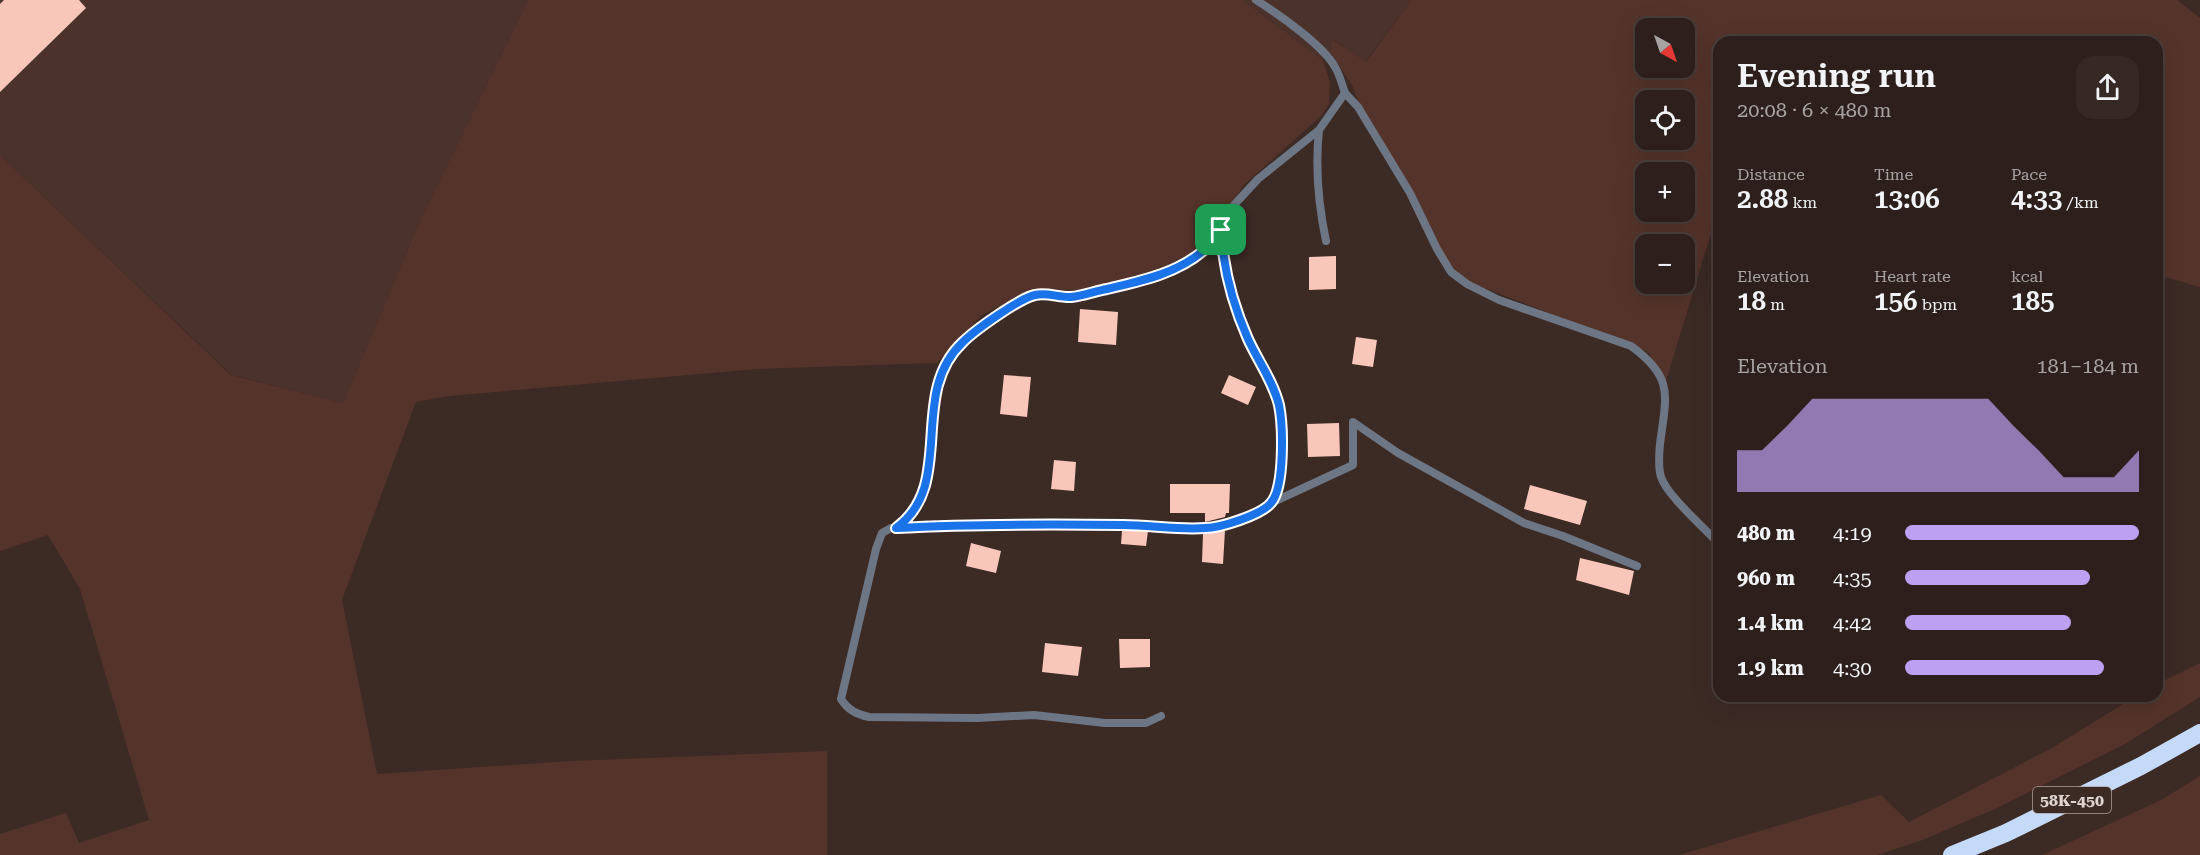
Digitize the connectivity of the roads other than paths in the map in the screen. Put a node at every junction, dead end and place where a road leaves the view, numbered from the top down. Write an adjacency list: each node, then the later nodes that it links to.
1 (1256, 0): 2 (lane)
2 (1346, 93): 3 (lane); 8 (lane)
3 (1319, 130): 4 (lane); 5 (lane)
4 (1221, 230): 6 (lane); 7 (lane)
5 (1326, 241)
6 (1271, 503): 7 (lane); 9 (lane)
7 (896, 528): 10 (lane)
8 (1713, 538)
9 (1637, 566)
10 (1161, 716)
11 (2200, 734): 12 (highway, 58К-450)
12 (1952, 855)

